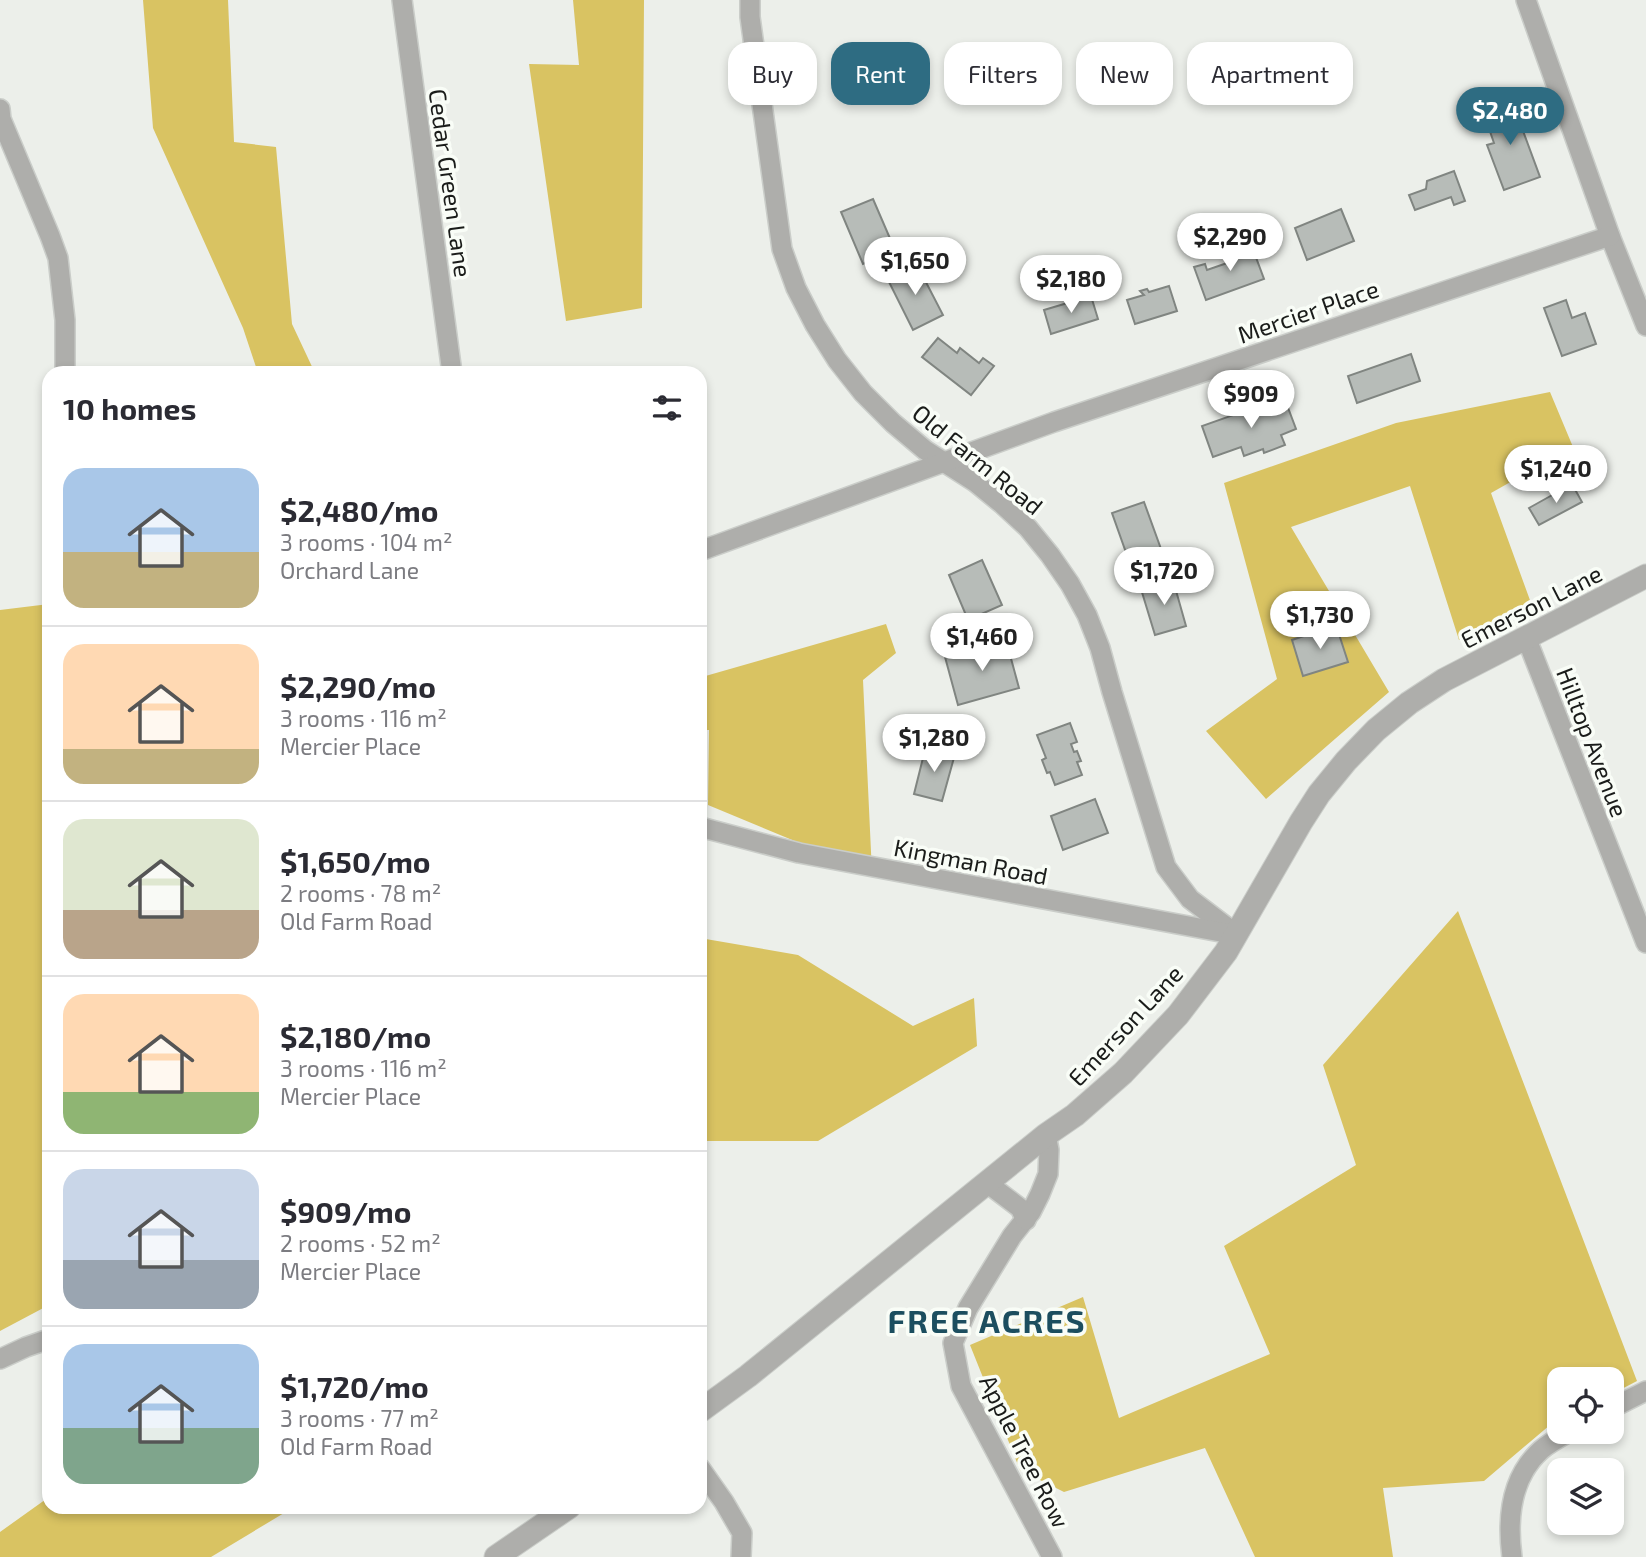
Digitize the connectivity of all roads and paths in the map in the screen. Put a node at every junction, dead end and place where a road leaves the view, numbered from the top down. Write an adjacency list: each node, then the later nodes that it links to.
1 (402, 0): 8 (street, Cedar Green Lane)
2 (750, 0): 9 (street, Old Farm Road)
3 (1526, 0): 5 (street)
4 (0, 109): 7 (street)
5 (1610, 236): 6 (street); 9 (street, Mercier Place)
6 (1646, 326)
7 (65, 366)
8 (451, 366)
9 (943, 463): 10 (street); 14 (street, Old Farm Road)
10 (707, 548)
11 (1646, 576): 12 (street, Emerson Lane)
12 (1526, 638): 14 (street, Emerson Lane); 15 (street, Hilltop Avenue)
13 (707, 829): 14 (street, Kingman Road)
14 (1236, 934): 16 (street, Emerson Lane)
15 (1646, 943)
16 (1046, 1135): 17 (street, Emerson Lane); 18 (street, Apple Tree Row)
17 (987, 1183): 18 (street); 23 (street, Emerson Lane)
18 (1026, 1220): 29 (street, Apple Tree Row)
19 (42, 1341): 20 (street)
20 (0, 1359)
21 (1646, 1391): 22 (street)
22 (1624, 1402)
23 (707, 1406)
24 (1551, 1444): 30 (street)
25 (707, 1478): 28 (street)
26 (559, 1514): 27 (street)
27 (496, 1557)
28 (741, 1557)
29 (1052, 1557)
30 (1512, 1557)

